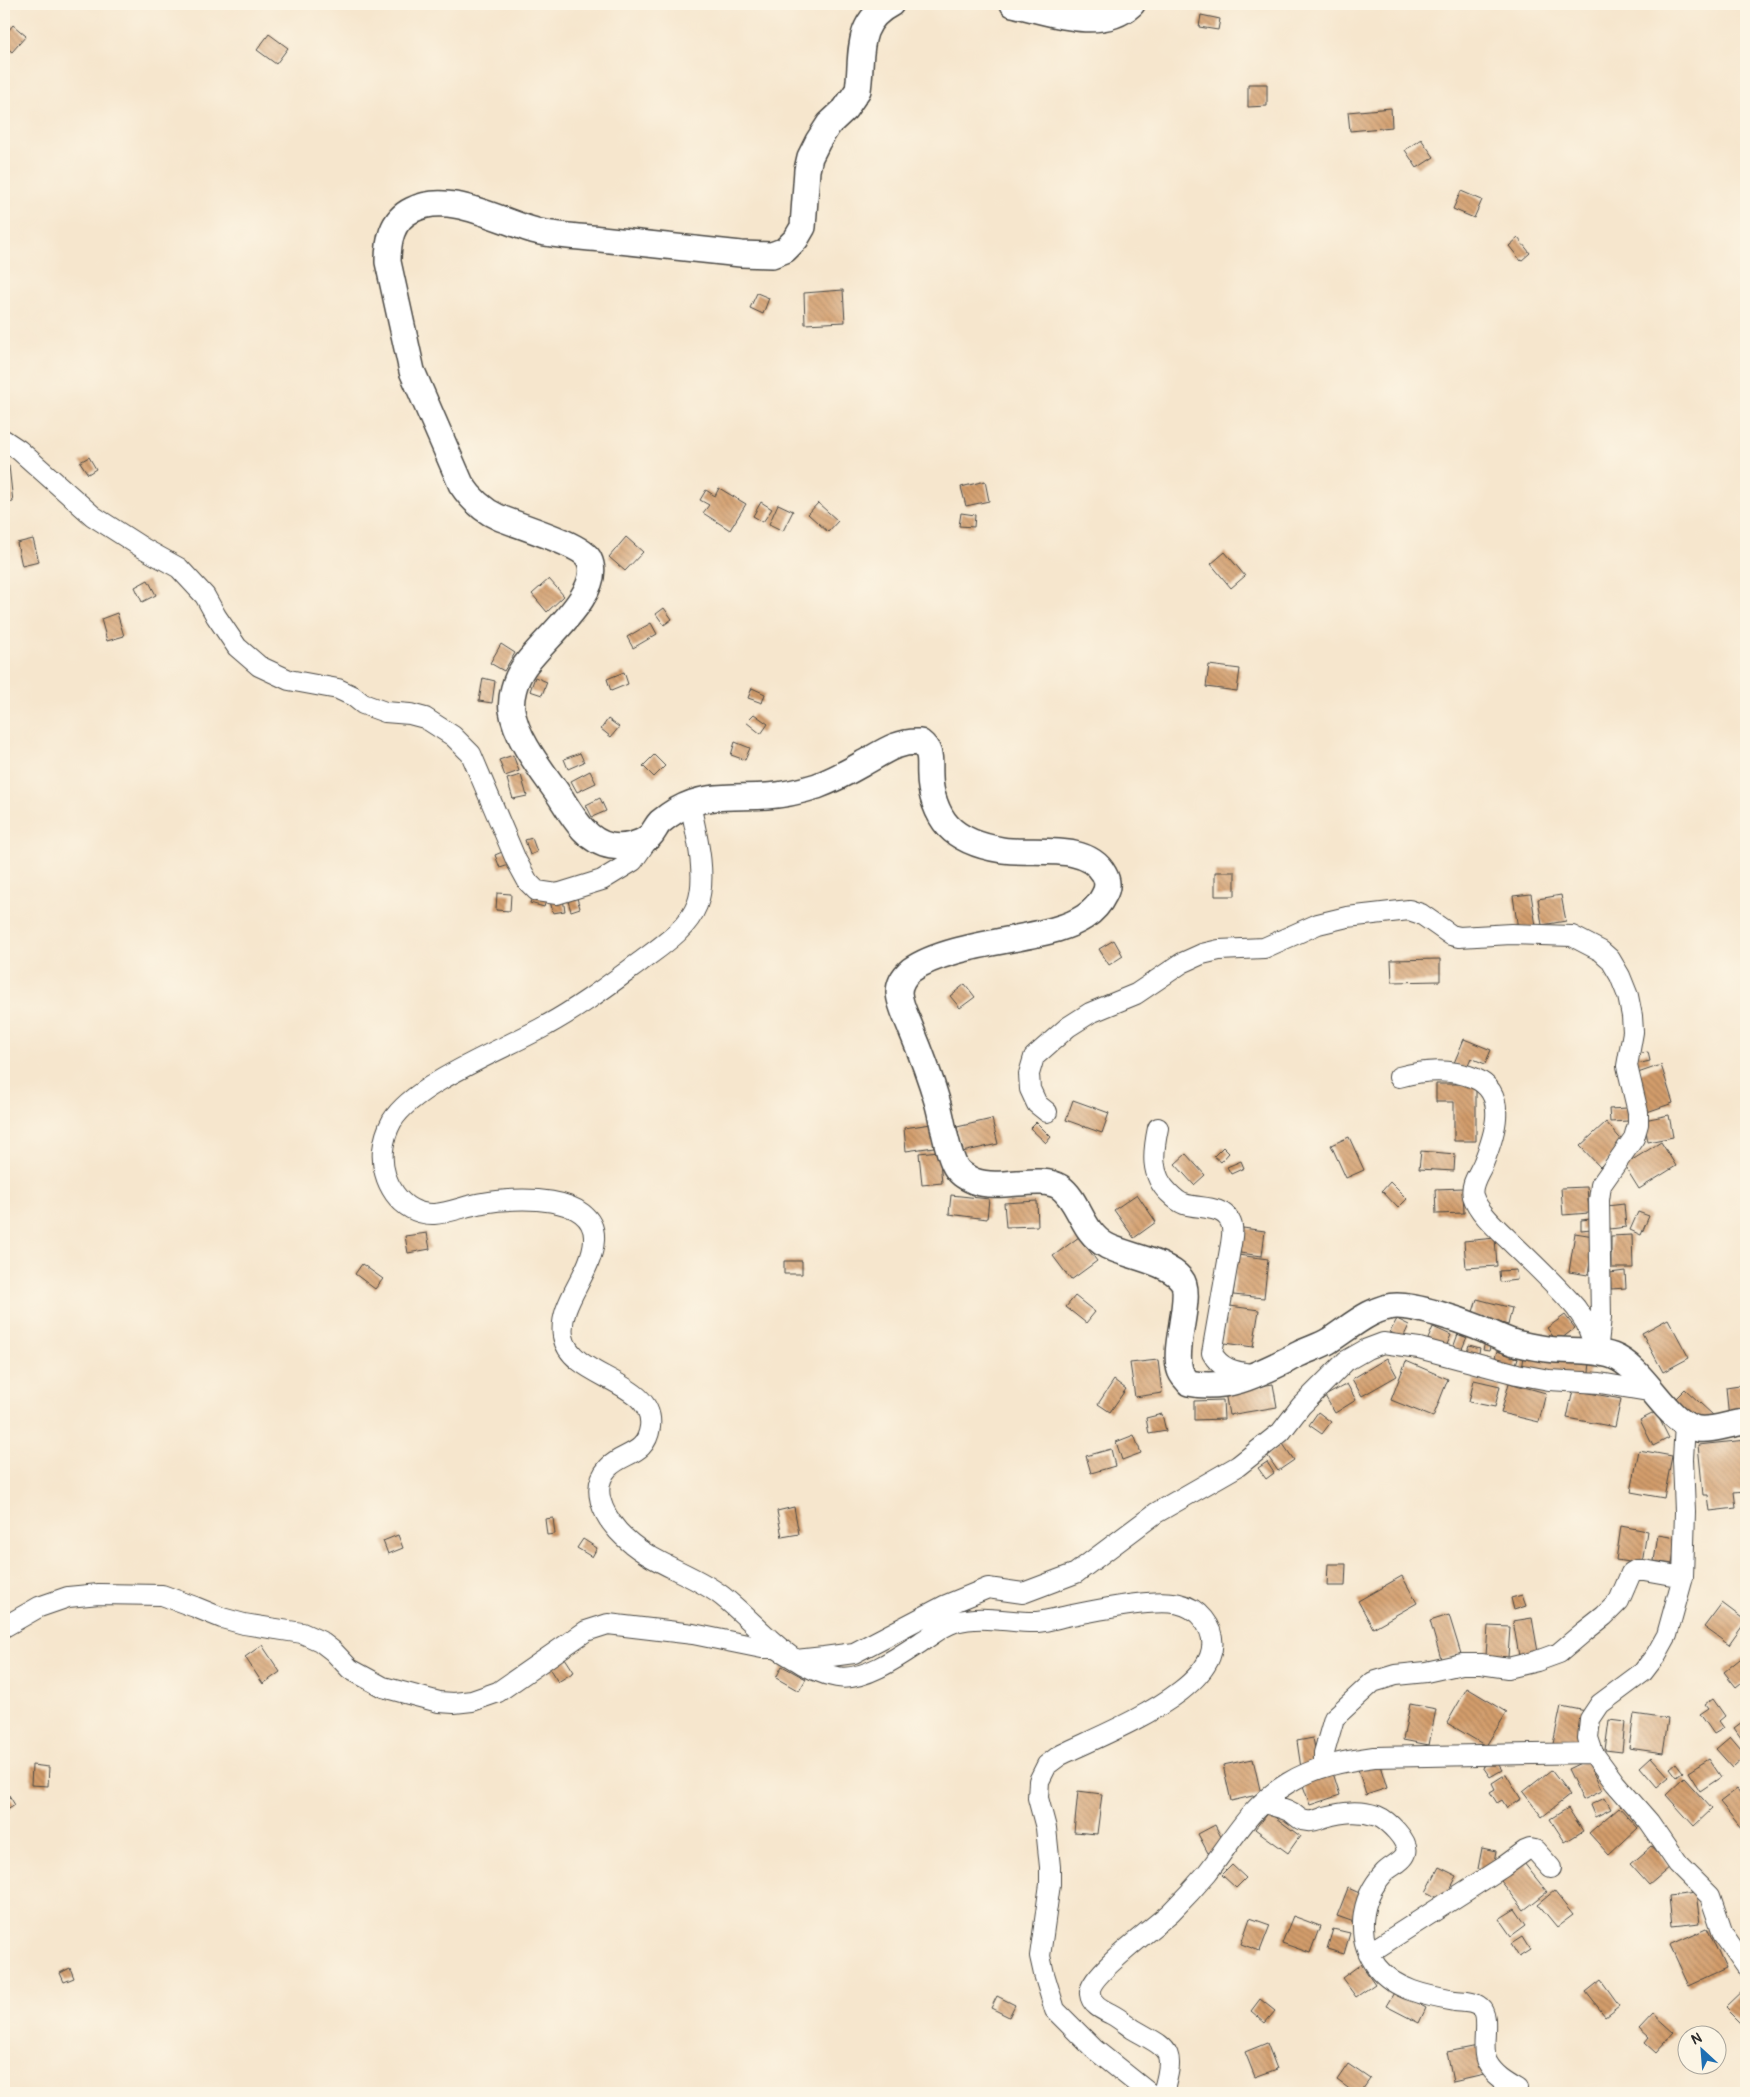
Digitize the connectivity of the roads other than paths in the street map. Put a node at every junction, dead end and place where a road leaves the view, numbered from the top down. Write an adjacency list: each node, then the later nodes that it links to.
1 (891, 4): 6 (street)
2 (1014, 4): 3 (street)
3 (1132, 4)
4 (4, 440): 6 (street)
5 (690, 804): 6 (street); 11 (street); 17 (street)
6 (651, 835)
7 (1399, 1077): 10 (street)
8 (1048, 1112): 10 (street)
9 (1158, 1128): 11 (street)
10 (1597, 1353): 11 (street); 12 (street)
11 (1256, 1376)
12 (1654, 1392): 14 (street); 17 (street)
13 (1746, 1422): 14 (street)
14 (1685, 1424): 15 (street)
15 (1683, 1577): 18 (street); 19 (street)
16 (4, 1627): 17 (street)
17 (796, 1660): 25 (street)
18 (1593, 1753): 19 (street); 23 (street)
19 (1324, 1767): 20 (street)
20 (1262, 1802): 22 (street); 26 (street)
21 (1550, 1868): 22 (street)
22 (1369, 1954): 24 (street)
23 (1746, 1967)
24 (1518, 2089)
25 (1149, 2093)
26 (1163, 2093)

